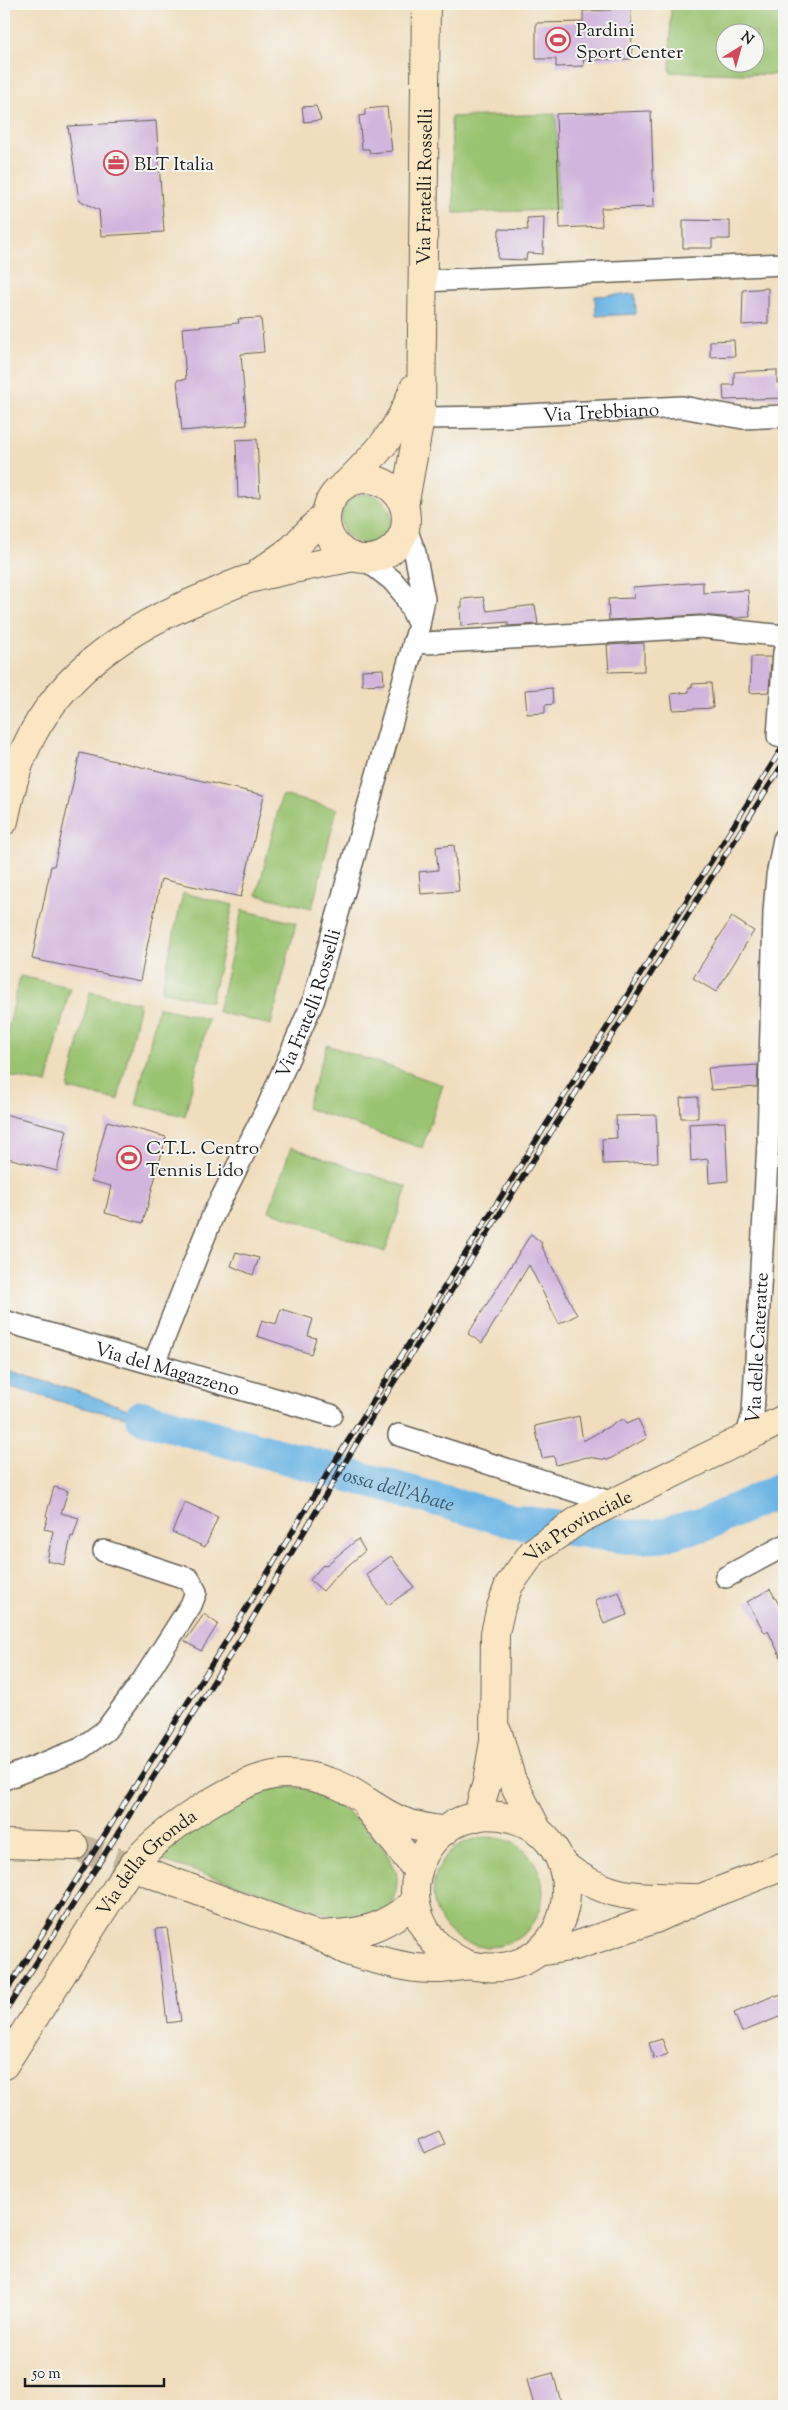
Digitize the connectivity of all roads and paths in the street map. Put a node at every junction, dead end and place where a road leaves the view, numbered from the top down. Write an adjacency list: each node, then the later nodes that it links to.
1 (426, 4): 3 (street, Via Fratelli Rosselli)
2 (784, 264): 3 (street)
3 (424, 281): 4 (street, Via Fratelli Rosselli)
4 (421, 368): 5 (street, Via Fratelli Rosselli); 7 (street, Via Fratelli Rosselli)
5 (420, 413): 6 (street, Via Trebbiano); 9 (street, Via Fratelli Rosselli)
6 (784, 416)
7 (348, 482): 8 (street); 9 (street)
8 (325, 514): 10 (street); 11 (street)
9 (404, 516): 10 (street); 12 (street, Via Fratelli Rosselli)
10 (360, 558): 11 (street); 12 (street)
11 (252, 578): 16 (street)
12 (416, 633): 13 (street); 19 (street, Via Fratelli Rosselli)
13 (784, 636)
14 (784, 652): 15 (street)
15 (778, 736)
16 (4, 821)
17 (784, 839): 23 (street, Via delle Cateratte)
18 (4, 1320): 19 (street, Via del Magazzeno)
19 (154, 1363): 20 (street, Via del Magazzeno)
20 (331, 1415)
21 (784, 1419): 23 (street, Via Provinciale)
22 (399, 1435): 24 (street)
23 (746, 1438): 24 (street, Via Provinciale)
24 (612, 1503): 28 (street, Via Provinciale)
25 (784, 1546): 27 (street)
26 (104, 1551): 29 (street)
27 (726, 1577)
28 (496, 1724): 31 (street, Via Provinciale); 33 (street, Via Provinciale)
29 (4, 1779)
30 (358, 1798): 32 (street, Via della Gronda); 38 (street, Via della Gronda); 45 (street, Via della Gronda)
31 (477, 1817): 32 (street); 33 (street)
32 (445, 1831): 38 (street)
33 (539, 1833): 36 (street)
34 (4, 1844): 35 (street)
35 (74, 1846)
36 (562, 1864): 40 (street); 43 (street)
37 (784, 1866): 40 (street)
38 (418, 1871): 41 (street)
39 (147, 1872): 42 (street)
40 (701, 1898): 43 (street)
41 (415, 1903): 42 (street); 44 (street)
42 (317, 1935): 44 (street)
43 (538, 1952): 44 (street)
44 (470, 1965)
45 (4, 2065)

